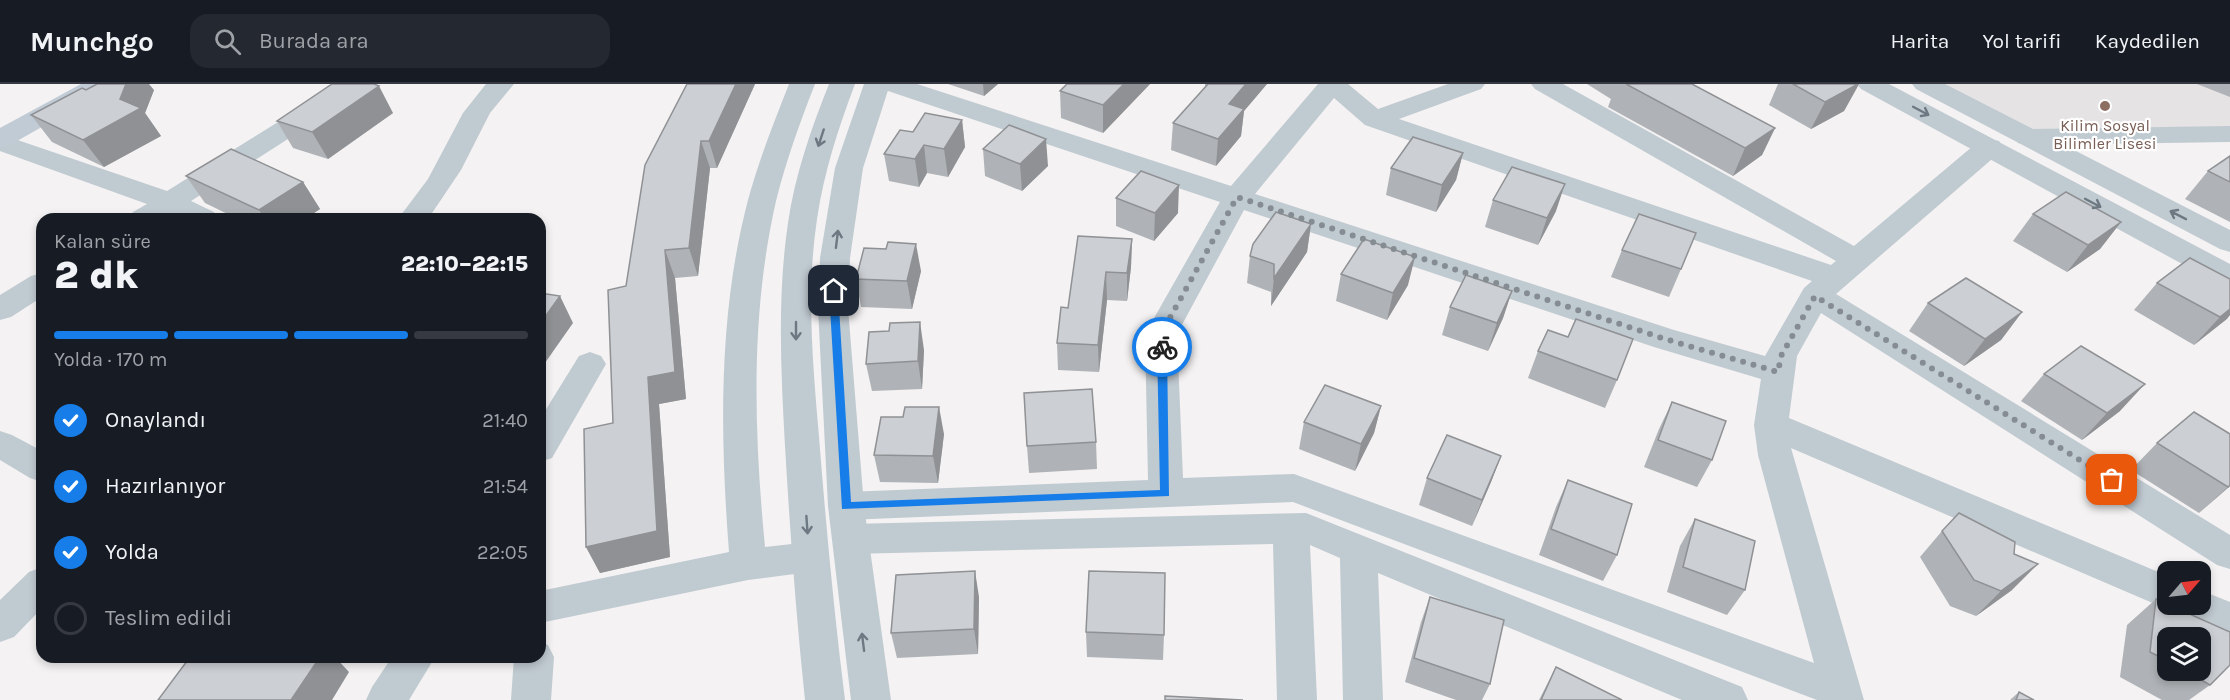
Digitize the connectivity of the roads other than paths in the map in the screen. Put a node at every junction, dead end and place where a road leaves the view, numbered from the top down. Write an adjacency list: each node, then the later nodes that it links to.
1 (58, 84): 14 (main road)
2 (100, 84): 18 (main road)
3 (357, 84): 21 (street)
4 (501, 84): 24 (street)
5 (802, 84): 42 (street)
6 (842, 84): 41 (street, one-way to 41)
7 (877, 84): 37 (street, one-way to 7)
8 (891, 84): 20 (street)
9 (1332, 84): 15 (street); 20 (street)
10 (1472, 84): 15 (street)
11 (1544, 84): 27 (street)
12 (1870, 84): 19 (street, one-way to 19)
13 (1925, 84): 17 (street)
14 (0, 114)
15 (1374, 119): 27 (street)
16 (2230, 134): 17 (street)
17 (2027, 137): 25 (street, one-way to 17)
18 (0, 140): 21 (street)
19 (1989, 147): 26 (street, one-way to 26); 27 (street)
20 (1237, 197): 31 (street); 36 (street)
21 (170, 202): 22 (street); 23 (street)
22 (153, 213)
23 (192, 213)
24 (418, 213)
25 (2230, 242)
26 (2230, 277)
27 (1836, 278): 31 (street); 40 (street)
28 (36, 287): 29 (street)
29 (0, 309)
30 (590, 364): 33 (street)
31 (1778, 372): 32 (street)
32 (1771, 425): 43 (street); 51 (street)
33 (546, 439)
34 (0, 444): 35 (street)
35 (36, 465)
36 (1166, 494): 37 (street); 51 (street)
37 (848, 522): 38 (street); 55 (street, one-way to 37)
38 (1291, 528): 39 (street); 56 (street)
39 (1358, 549): 57 (street); 58 (street)
40 (2230, 554)
41 (810, 557): 42 (street); 54 (street)
42 (748, 564): 45 (street)
43 (2157, 588)
44 (36, 589): 48 (street)
45 (546, 606)
46 (2211, 612): 47 (street)
47 (2230, 620)
48 (0, 625)
49 (411, 663): 52 (street)
50 (534, 663): 53 (street)
51 (1842, 695)
52 (386, 700)
53 (531, 700)
54 (825, 700)
55 (870, 700)
56 (1297, 700)
57 (1363, 700)
58 (1728, 700)

